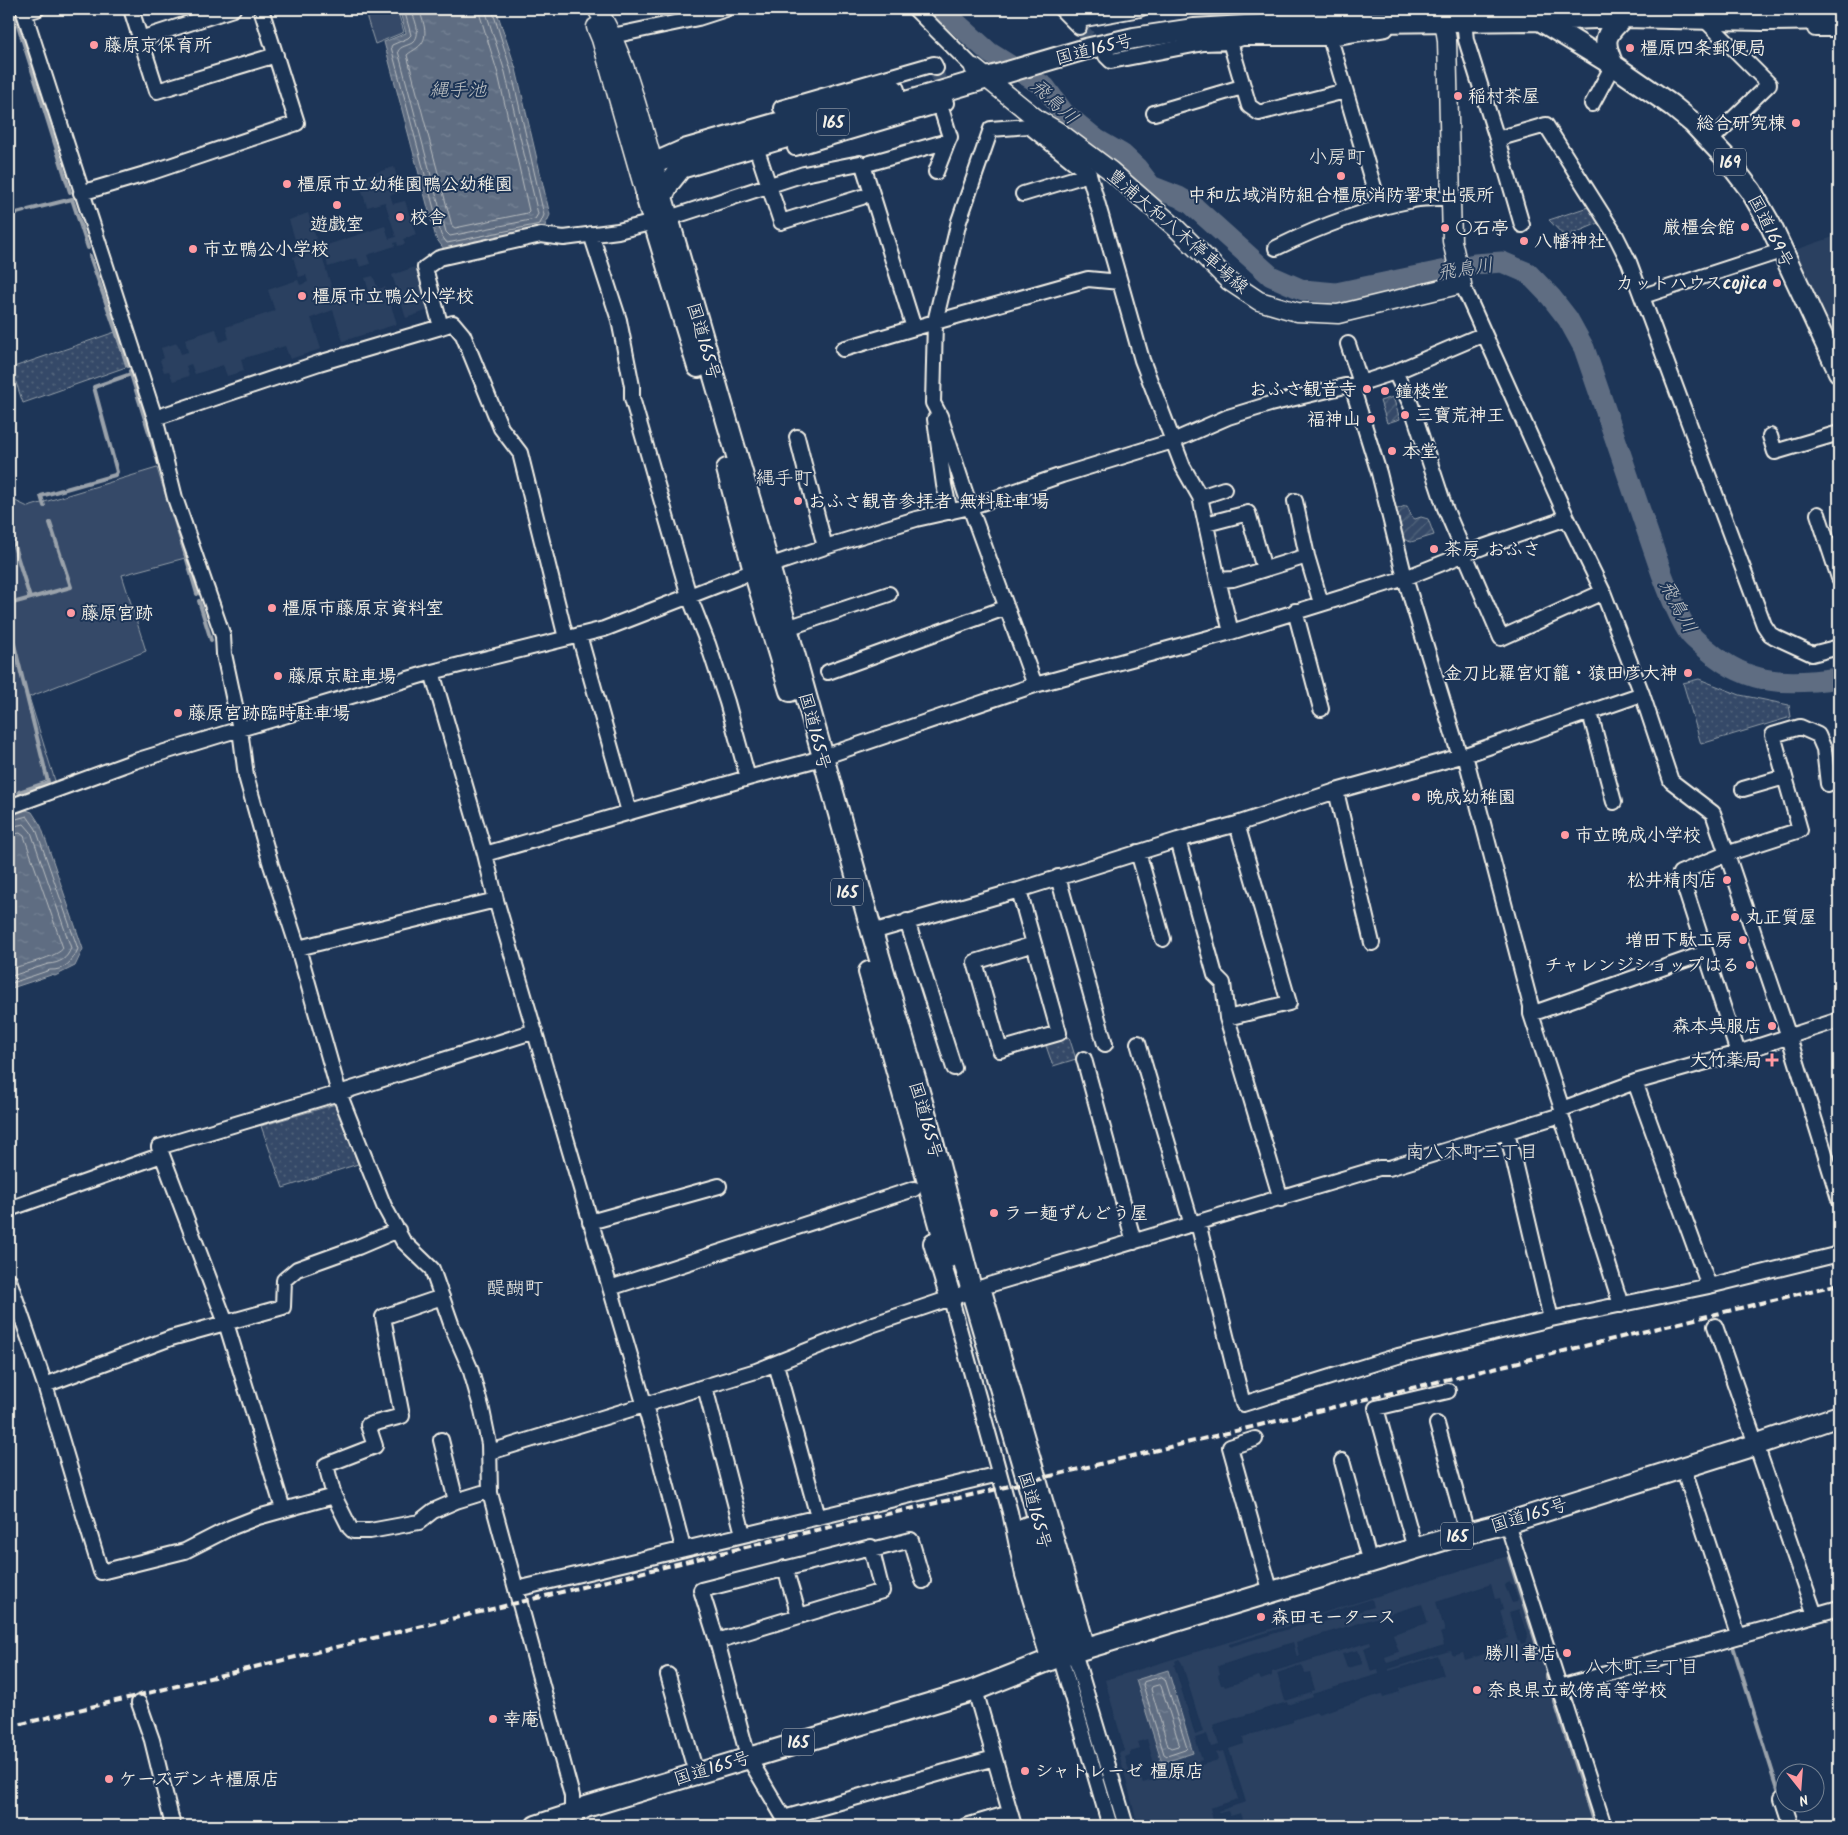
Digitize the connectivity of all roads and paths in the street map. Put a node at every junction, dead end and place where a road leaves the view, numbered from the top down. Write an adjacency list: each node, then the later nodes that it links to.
1 (131, 9): 22 (street)
2 (233, 9): 22 (street)
3 (261, 9): 24 (street)
4 (588, 9): 39 (main road)
5 (597, 9): 20 (main road)
6 (726, 9): 20 (street)
7 (915, 9): 29 (street)
8 (1061, 9): 9 (street)
9 (1140, 9)
10 (1330, 9): 26 (highway, 国道165号 / 165)
11 (28, 10): 49 (street)
12 (1533, 15): 13 (highway, 国道165号 / 165); 14 (highway, 国道165号 / 165); 27 (highway, 国道169号 / 169)
13 (1450, 17): 18 (highway, 国道165号 / 165); 36 (street); 53 (main road)
14 (1624, 17): 15 (highway, 国道165号 / 165); 27 (highway)
15 (1704, 19): 17 (highway, 国道165号 / 165); 37 (street)
16 (1839, 19): 17 (highway, 国道165号 / 165)
17 (1764, 20): 19 (street)
18 (1408, 22): 21 (street); 26 (highway, 国道165号 / 165)
19 (1839, 29)
20 (612, 36): 39 (main road)
21 (1330, 38): 23 (street); 31 (street)
22 (140, 39): 24 (street)
23 (1230, 42): 25 (street); 30 (street)
24 (276, 55): 49 (street)
25 (1106, 56)
26 (1033, 57): 29 (highway, 国道165号 / 165)
27 (1613, 65): 32 (street); 37 (highway, 国道169号 / 169)
28 (936, 68): 33 (street)
29 (985, 72): 35 (main road, 豊浦大和八木停車場線); 40 (highway, 国道165号 / 165)
30 (1244, 88): 31 (street); 34 (street)
31 (1345, 91): 54 (street)
32 (1592, 104)
33 (781, 108): 40 (highway)
34 (1154, 113)
35 (1033, 123): 47 (street); 60 (main road, 豊浦大和八木停車場線); 63 (street)
36 (1497, 139): 56 (street); 62 (street)
37 (1711, 140): 59 (highway, 国道169号 / 169)
38 (948, 141): 41 (street); 44 (street); 46 (street)
39 (639, 142): 42 (main road); 43 (main road); 51 (main road)
40 (742, 145): 41 (highway); 42 (highway, 国道165号 / 165); 45 (highway, 国道165号 / 165); 48 (street)
41 (795, 148)
42 (687, 149): 43 (highway, 国道165号 / 165)
43 (653, 164): 45 (main road); 51 (highway, 国道165号 / 165)
44 (863, 165): 48 (street); 65 (street)
45 (681, 168): 51 (highway)
46 (936, 172)
47 (1089, 174): 50 (street); 61 (street)
48 (769, 185): 52 (street); 55 (street)
49 (81, 193): 73 (street)
50 (1023, 194)
51 (654, 196): 55 (highway, 国道165号 / 165)
52 (862, 197)
53 (1452, 198): 54 (street); 60 (main road)
54 (1380, 208): 58 (street)
55 (661, 220): 57 (street); 89 (highway, 国道165号 / 165)
56 (1522, 224)
57 (591, 234): 64 (street); 96 (street)
58 (1276, 248)
59 (1781, 251): 62 (street); 70 (highway, 国道169号 / 169)
60 (1461, 281): 66 (street)
61 (1120, 282): 63 (street); 77 (street)
62 (1643, 296): 103 (street)
63 (935, 322): 65 (street); 72 (street)
64 (441, 327): 73 (street); 102 (street)
65 (914, 328): 68 (street)
66 (1484, 334): 69 (street); 84 (street)
67 (1348, 344): 71 (street)
68 (843, 349)
69 (1395, 372): 71 (street); 87 (street)
70 (1839, 372)
71 (1356, 384): 77 (street); 91 (street)
72 (933, 403): 81 (street); 82 (street)
73 (155, 418): 110 (street)
74 (1839, 433): 75 (street)
75 (1770, 436)
76 (798, 437): 86 (street)
77 (1173, 441): 79 (street); 81 (street)
78 (1224, 489): 79 (street)
79 (1200, 497): 85 (street)
80 (1295, 501): 88 (street)
81 (970, 507): 82 (street); 98 (street)
82 (950, 512): 86 (street)
83 (1818, 514): 92 (street)
84 (1567, 518): 87 (street); 94 (street)
85 (1206, 524): 90 (street); 93 (street)
86 (825, 547): 89 (street)
87 (1466, 554): 91 (street); 94 (street)
88 (1307, 556): 90 (street); 97 (street)
89 (762, 568): 96 (street); 100 (highway, 国道165号 / 165); 112 (highway, 国道165号 / 165)
90 (1264, 569): 93 (street)
91 (1405, 578): 97 (street); 111 (street)
92 (1839, 578)
93 (1218, 580): 101 (street)
94 (1603, 592): 107 (street)
95 (889, 594): 100 (street)
96 (689, 596): 102 (street); 114 (street)
97 (1321, 603): 99 (street)
98 (1006, 608): 105 (street); 106 (street)
99 (1295, 612): 101 (street); 108 (street)
100 (787, 628): 112 (highway, 国道165号 / 165)
101 (1231, 632): 106 (street)
102 (573, 637): 104 (street); 120 (street)
103 (1839, 647)
104 (432, 672): 110 (street); 124 (street)
105 (828, 672)
106 (1035, 685): 112 (street)
107 (1642, 694): 109 (street); 125 (street)
108 (1321, 709)
109 (1590, 713): 111 (street); 118 (street)
110 (240, 729): 119 (street); 134 (street)
111 (1462, 756): 117 (street); 136 (street)
112 (817, 759): 114 (street); 130 (highway, 国道165号 / 165); 164 (highway, 国道165号 / 165)
113 (1785, 777): 115 (street); 116 (street); 125 (street)
114 (748, 778): 120 (street)
115 (1828, 784)
116 (1743, 789)
117 (1336, 791): 121 (street); 132 (street)
118 (1614, 802)
119 (9, 807)
120 (629, 812): 124 (street)
121 (1237, 824): 122 (street); 137 (street)
122 (1178, 840): 123 (street); 137 (street)
123 (1138, 852): 126 (street); 131 (street)
124 (485, 854): 128 (street)
125 (1726, 854): 135 (street); 140 (street)
126 (1058, 877): 127 (street); 142 (street)
127 (1019, 890): 129 (street); 133 (street)
128 (496, 900): 134 (street); 139 (street)
129 (907, 921): 130 (street); 145 (street)
130 (872, 932): 164 (highway, 国道165号 / 165)
131 (1163, 939)
132 (1372, 943)
133 (1034, 944): 133 (street)
134 (298, 948): 147 (street)
135 (1705, 953): 136 (street); 143 (street)
136 (1530, 1014): 148 (street)
137 (1227, 1018): 153 (street)
138 (1839, 1020): 140 (street)
139 (535, 1031): 147 (street); 156 (street)
140 (1789, 1037): 143 (street); 154 (street)
141 (1138, 1043): 157 (street)
142 (1105, 1044)
143 (1738, 1053): 146 (street)
144 (1084, 1059): 159 (street)
145 (954, 1068)
146 (1634, 1082): 148 (street); 162 (street)
147 (339, 1093): 150 (street); 158 (street)
148 (1562, 1112): 149 (street); 166 (street)
149 (1507, 1132): 153 (street); 167 (street)
150 (162, 1155): 155 (street); 168 (street)
151 (719, 1186): 156 (street)
152 (914, 1189): 163 (street)
153 (1281, 1199): 157 (street)
154 (1839, 1199)
155 (9, 1209)
156 (590, 1222): 163 (street)
157 (1195, 1224): 159 (street); 167 (street)
158 (398, 1230): 165 (street); 168 (street)
159 (1134, 1242): 164 (street)
160 (1839, 1254): 162 (street)
161 (9, 1280): 171 (street)
162 (1709, 1286): 166 (street)
163 (610, 1288): 174 (street)
164 (967, 1293): 170 (street); 183 (street); 205 (street); 205 (highway, 国道165号 / 165)
165 (442, 1297): 180 (street); 185 (street)
166 (1621, 1305): 167 (street)
167 (1551, 1319)
168 (226, 1323): 171 (street); 187 (street)
169 (1715, 1326): 179 (street)
170 (776, 1364): 172 (street); 188 (street)
171 (45, 1385): 187 (street)
172 (705, 1387): 174 (street); 191 (street)
173 (1448, 1391): 193 (street)
174 (644, 1406): 180 (street); 192 (street)
175 (1839, 1416): 179 (highway, 国道165号 / 165)
176 (1437, 1424): 190 (street)
177 (1255, 1439): 199 (street)
178 (441, 1440): 186 (street)
179 (1755, 1445): 182 (highway, 国道165号 / 165); 201 (street)
180 (490, 1452): 184 (street)
181 (1342, 1461): 195 (street)
182 (1683, 1467): 189 (highway, 国道165号 / 165); 203 (street)
183 (999, 1474): 188 (street); 205 (street)
184 (490, 1493): 186 (street); 198 (street)
185 (334, 1496): 186 (street); 187 (street)
186 (456, 1501)
187 (284, 1509)
188 (818, 1517): 191 (street)
189 (1506, 1523): 190 (highway, 国道165号 / 165); 207 (street)
190 (1467, 1533): 193 (highway, 国道165号 / 165)
191 (742, 1534): 192 (street)
192 (683, 1548): 198 (street)
193 (1415, 1549): 195 (highway, 国道165号 / 165)
194 (872, 1550): 196 (street); 197 (street); 202 (street)
195 (1370, 1563): 199 (highway, 国道165号 / 165)
196 (785, 1568): 202 (street); 204 (street)
197 (923, 1581)
198 (516, 1589): 214 (street)
199 (1271, 1593): 205 (highway, 国道165号 / 165)
200 (1839, 1608): 201 (street)
201 (1815, 1615): 203 (street)
202 (799, 1616): 204 (street)
203 (1738, 1635): 207 (street)
204 (717, 1641): 210 (street)
205 (1068, 1654): 208 (highway, 国道165号 / 165); 220 (street); 221 (street)
206 (668, 1675): 212 (street)
207 (1560, 1687): 222 (street)
208 (975, 1690): 210 (highway, 国道165号 / 165); 211 (street)
209 (140, 1703): 217 (street)
210 (748, 1757): 212 (highway, 国道165号 / 165); 216 (street)
211 (994, 1758): 215 (street); 216 (street)
212 (696, 1773): 214 (highway, 国道165号 / 165)
213 (1786, 1812): 223 (street)
214 (573, 1820): 218 (highway, 国道165号 / 165)
215 (1012, 1820): 219 (street)
216 (785, 1822)
217 (173, 1826)
218 (536, 1826)
219 (966, 1826)
220 (1110, 1826)
221 (1126, 1826)
222 (1604, 1826)
223 (1791, 1826)

